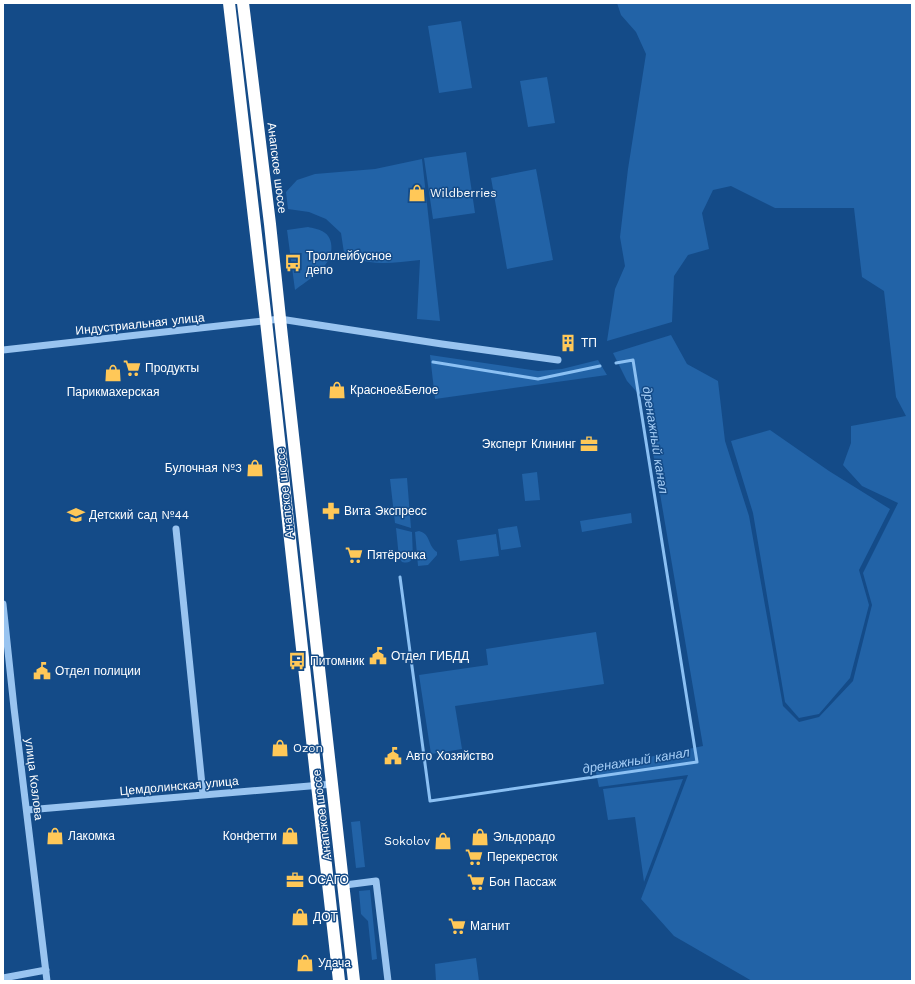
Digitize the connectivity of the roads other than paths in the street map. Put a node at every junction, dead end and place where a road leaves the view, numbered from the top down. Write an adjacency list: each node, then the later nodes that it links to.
1 (229, 3): 4 (highway, Анапское шоссе)
2 (242, 3): 3 (highway, Анапское шоссе)
3 (280, 319): 4 (street, Индустриальная улица); 6 (street, Индустриальная улица); 9 (highway, Анапское шоссе)
4 (266, 321): 5 (street, Индустриальная улица); 10 (highway, Анапское шоссе)
5 (3, 350)
6 (558, 360)
7 (176, 529): 11 (street)
8 (3, 604): 12 (street, улица Козлова)
9 (333, 784): 10 (street, Цемдолинская улица); 13 (highway, Анапское шоссе)
10 (317, 785): 11 (street, Цемдолинская улица); 17 (highway, Анапское шоссе)
11 (203, 795): 12 (street, Цемдолинская улица)
12 (27, 810): 14 (street, улица Козлова)
13 (344, 885): 18 (highway, Анапское шоссе); 19 (street)
14 (46, 970): 15 (street); 16 (street, улица Козлова)
15 (3, 978)
16 (47, 981)
17 (339, 981)
18 (354, 981)
19 (388, 981)

